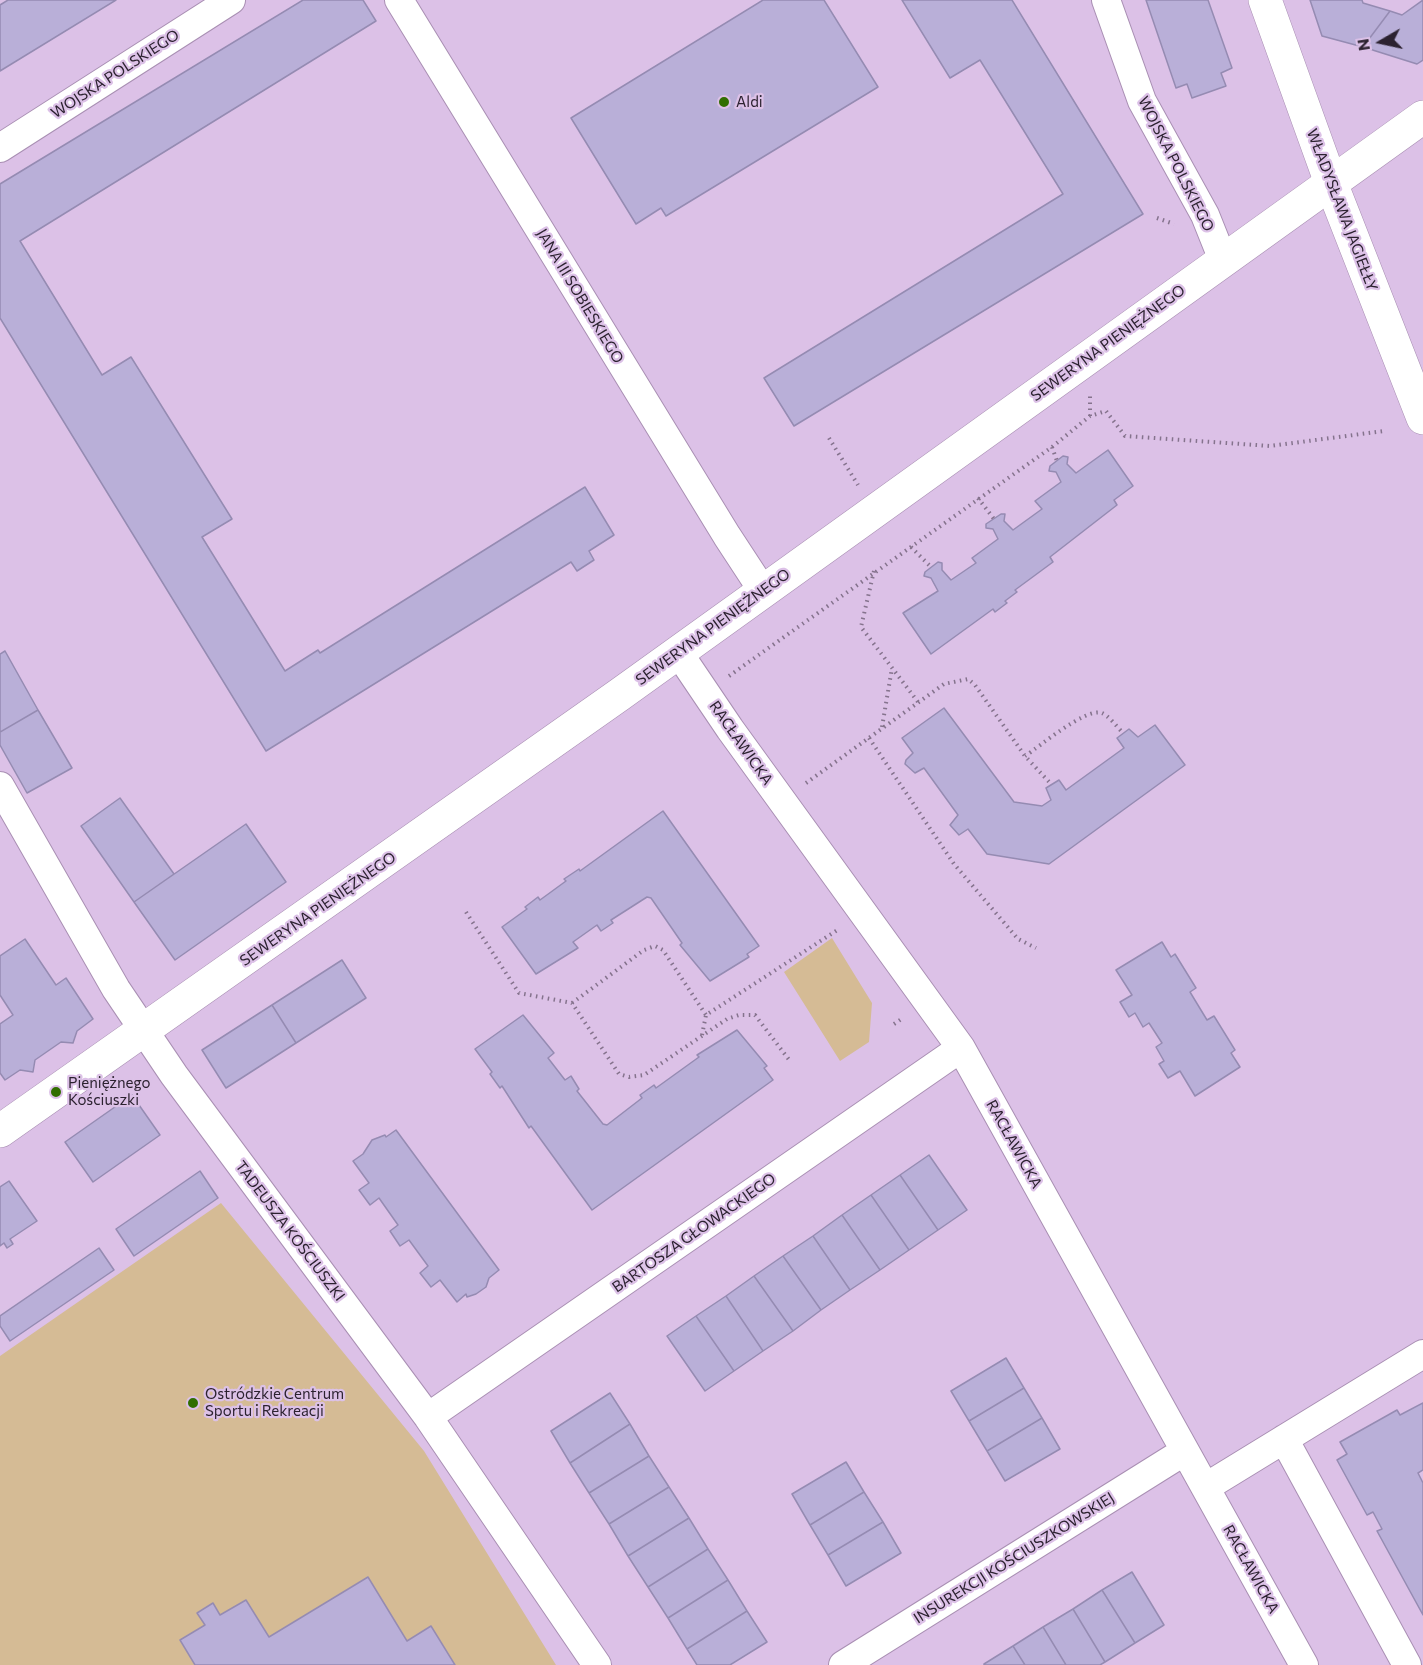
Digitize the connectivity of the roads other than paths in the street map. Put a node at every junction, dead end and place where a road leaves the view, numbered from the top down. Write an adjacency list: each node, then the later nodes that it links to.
1 (231, 0): 6 (street, WOJSKA POLSKIEGO)
2 (399, 0): 10 (street, JANA III SOBIESKIEGO)
3 (1106, 0): 8 (street, WOJSKA POLSKIEGO)
4 (1265, 0): 7 (street, WŁADYSŁAWA JAGIEŁŁY)
5 (1423, 117): 7 (street, SEWERYNA PIENIĘŻNEGO)
6 (0, 148)
7 (1331, 183): 8 (street, SEWERYNA PIENIĘŻNEGO); 9 (street, WŁADYSŁAWA JAGIEŁŁY)
8 (1223, 260): 10 (street, SEWERYNA PIENIĘŻNEGO)
9 (1423, 418)
10 (763, 591): 11 (street, SEWERYNA PIENIĘŻNEGO)
11 (678, 652): 13 (street, SEWERYNA PIENIĘŻNEGO); 14 (street, RACŁAWICKA)
12 (0, 786): 13 (street, TADEUSZA KOŚCIUSZKI)
13 (144, 1030): 15 (street, SEWERYNA PIENIĘŻNEGO); 17 (street, TADEUSZA KOŚCIUSZKI)
14 (961, 1048): 17 (street, BARTOSZA GŁOWACKIEGO); 19 (street, RACŁAWICKA)
15 (0, 1131)
16 (1423, 1354): 18 (street)
17 (428, 1417): 21 (street, TADEUSZA KOŚCIUSZKI)
18 (1284, 1439): 20 (street); 24 (street)
19 (1185, 1451): 20 (street, RACŁAWICKA); 22 (street, INSUREKCJI KOŚCIUSZKOWSKIEJ)
20 (1206, 1487): 23 (street, RACŁAWICKA)
21 (597, 1665)
22 (843, 1665)
23 (1304, 1665)
24 (1407, 1665)

